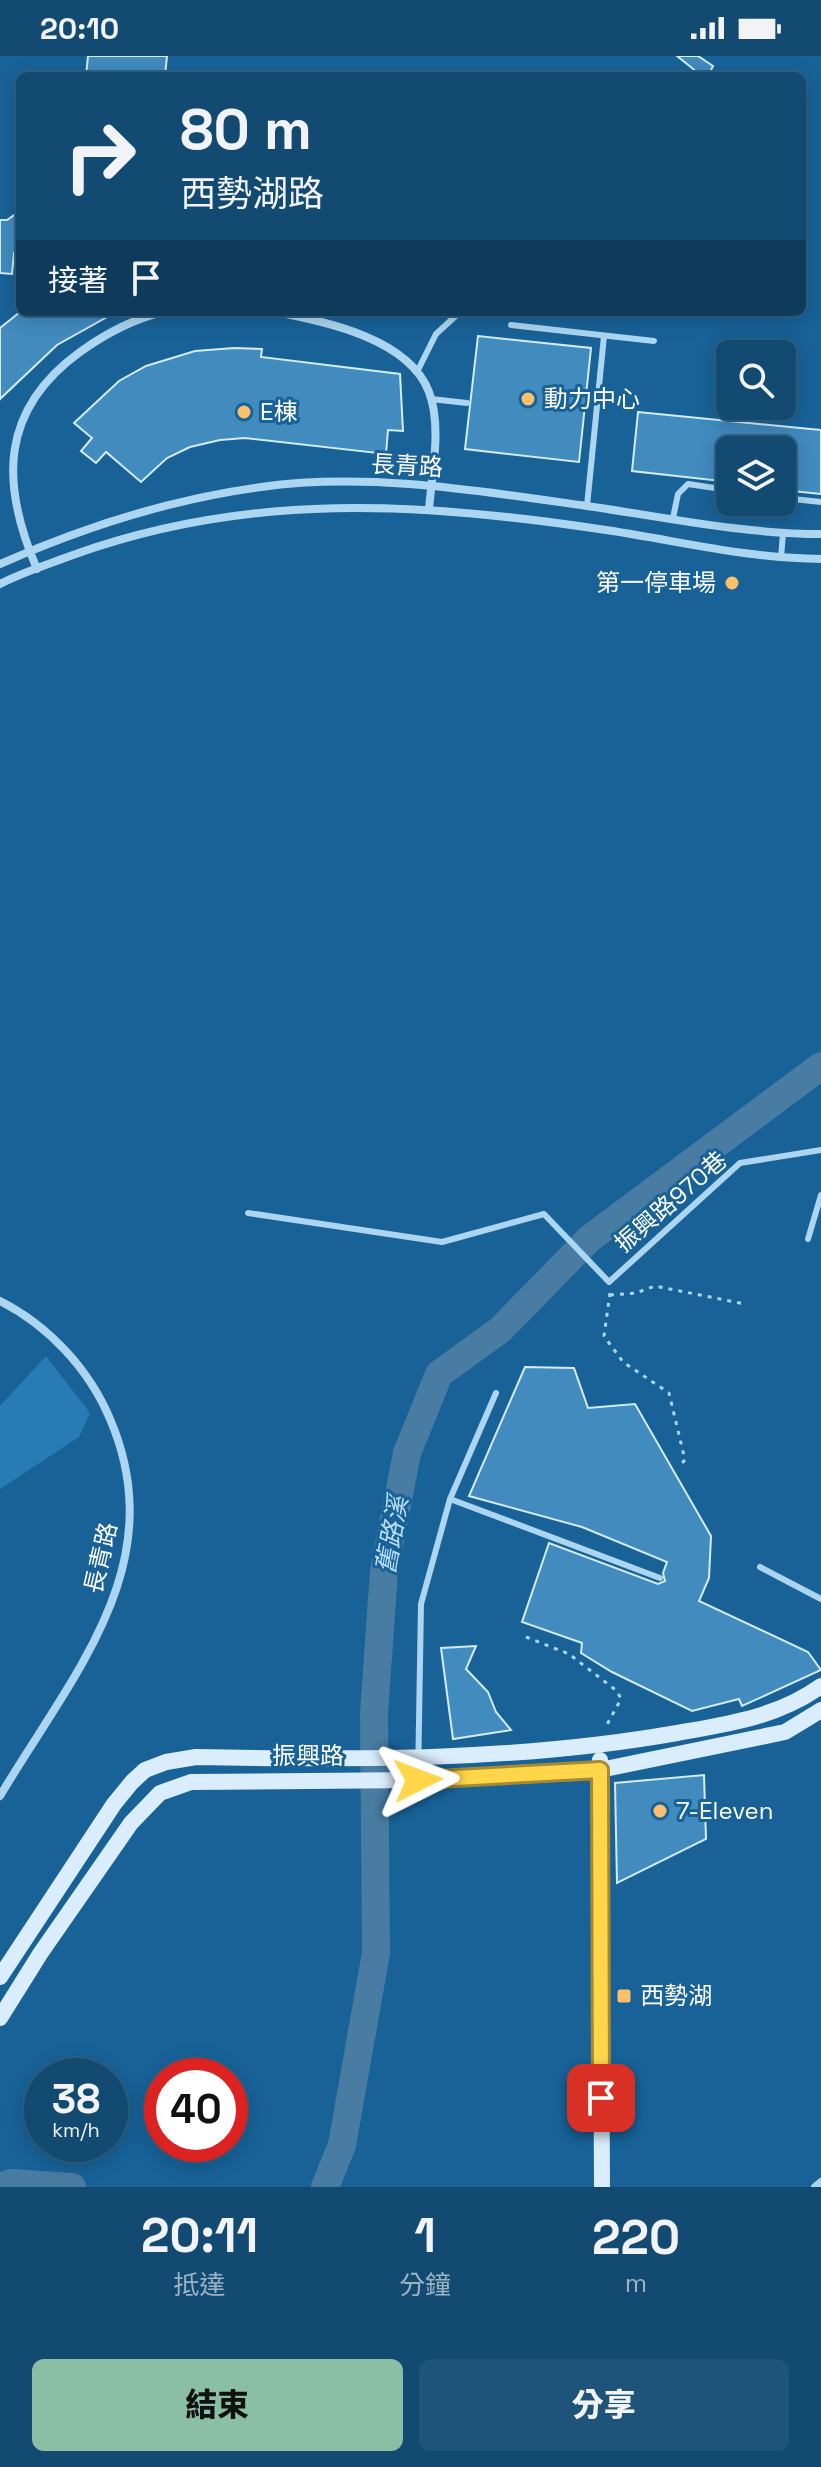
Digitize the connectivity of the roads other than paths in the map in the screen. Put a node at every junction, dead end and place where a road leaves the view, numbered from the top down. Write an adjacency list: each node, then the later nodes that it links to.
1 (151, 316): 19 (street)
2 (293, 316): 7 (street)
3 (456, 316): 7 (lane)
4 (511, 325): 5 (lane)
5 (604, 336): 6 (lane); 14 (lane)
6 (654, 341)
7 (417, 372): 8 (street)
8 (431, 399): 9 (lane); 10 (street)
9 (467, 403)
10 (431, 486): 14 (street, 長青路); 15 (street); 19 (street, 長青路)
11 (716, 488): 16 (lane)
12 (796, 499): 13 (lane)
13 (821, 502)
14 (587, 506): 16 (street, 長青路)
15 (429, 509): 20 (street, 長青路); 23 (street, 長青路)
16 (673, 518): 17 (street, 長青路)
17 (783, 533): 18 (street, 長青路); 20 (lane)
18 (821, 534)
19 (28, 551): 22 (street, 長青路); 23 (street)
20 (781, 558): 21 (street, 長青路)
21 (821, 559)
22 (0, 564)
23 (37, 569): 24 (street, 長青路)
24 (0, 584)
25 (821, 1150): 27 (lane, 振興路970巷)
26 (821, 1195): 28 (lane)
27 (248, 1213)
28 (808, 1239)
29 (0, 1301): 41 (street, 長青路)
30 (496, 1393): 31 (lane)
31 (450, 1499): 33 (lane); 38 (lane)
32 (760, 1567): 34 (lane)
33 (660, 1578)
34 (821, 1599)
35 (821, 1686): 37 (street, 振興路)
36 (821, 1710): 39 (street, 振興路)
37 (600, 1747): 38 (street, 振興路); 39 (street)
38 (418, 1757): 40 (lane); 42 (street, 振興路)
39 (600, 1770): 40 (street, 振興路); 45 (street)
40 (418, 1780): 43 (street, 振興路)
41 (0, 1796)
42 (0, 1977)
43 (0, 2018)
44 (821, 2182): 46 (street)
45 (602, 2187)
46 (815, 2187)

